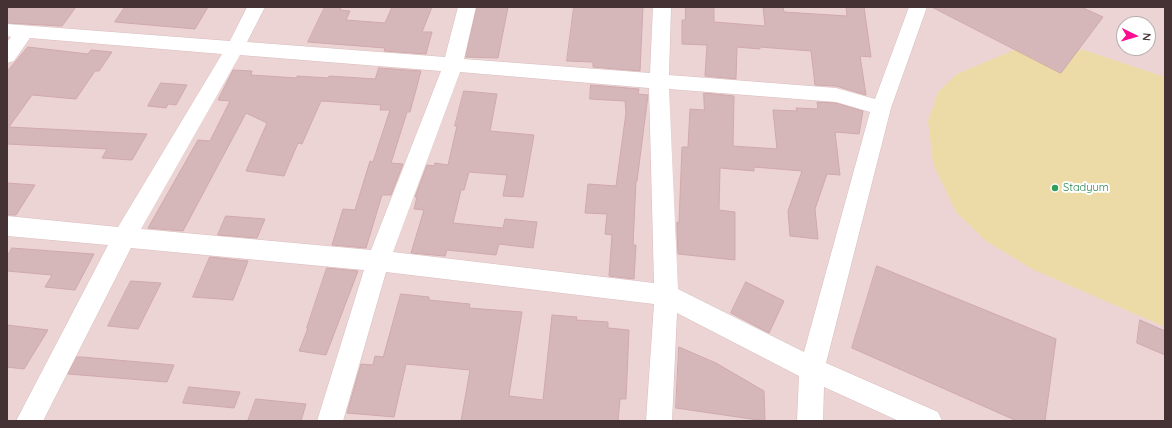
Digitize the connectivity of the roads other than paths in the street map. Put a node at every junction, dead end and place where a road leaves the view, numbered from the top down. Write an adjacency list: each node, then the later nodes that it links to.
1 (256, 7): 6 (street)
2 (467, 7): 8 (street)
3 (662, 7): 9 (street)
4 (918, 7): 10 (street)
5 (16, 30): 6 (street); 7 (street)
6 (235, 48): 8 (street); 12 (street)
7 (7, 56)
8 (453, 65): 9 (street); 13 (street)
9 (659, 82): 10 (street); 14 (street)
10 (880, 108): 15 (street)
11 (7, 226): 12 (street)
12 (125, 236): 13 (street); 16 (street)
13 (378, 261): 14 (street); 17 (street)
14 (666, 295): 15 (street); 18 (street)
15 (812, 369): 19 (street); 20 (street)
16 (29, 421)
17 (330, 421)
18 (659, 421)
19 (810, 421)
20 (929, 421)

